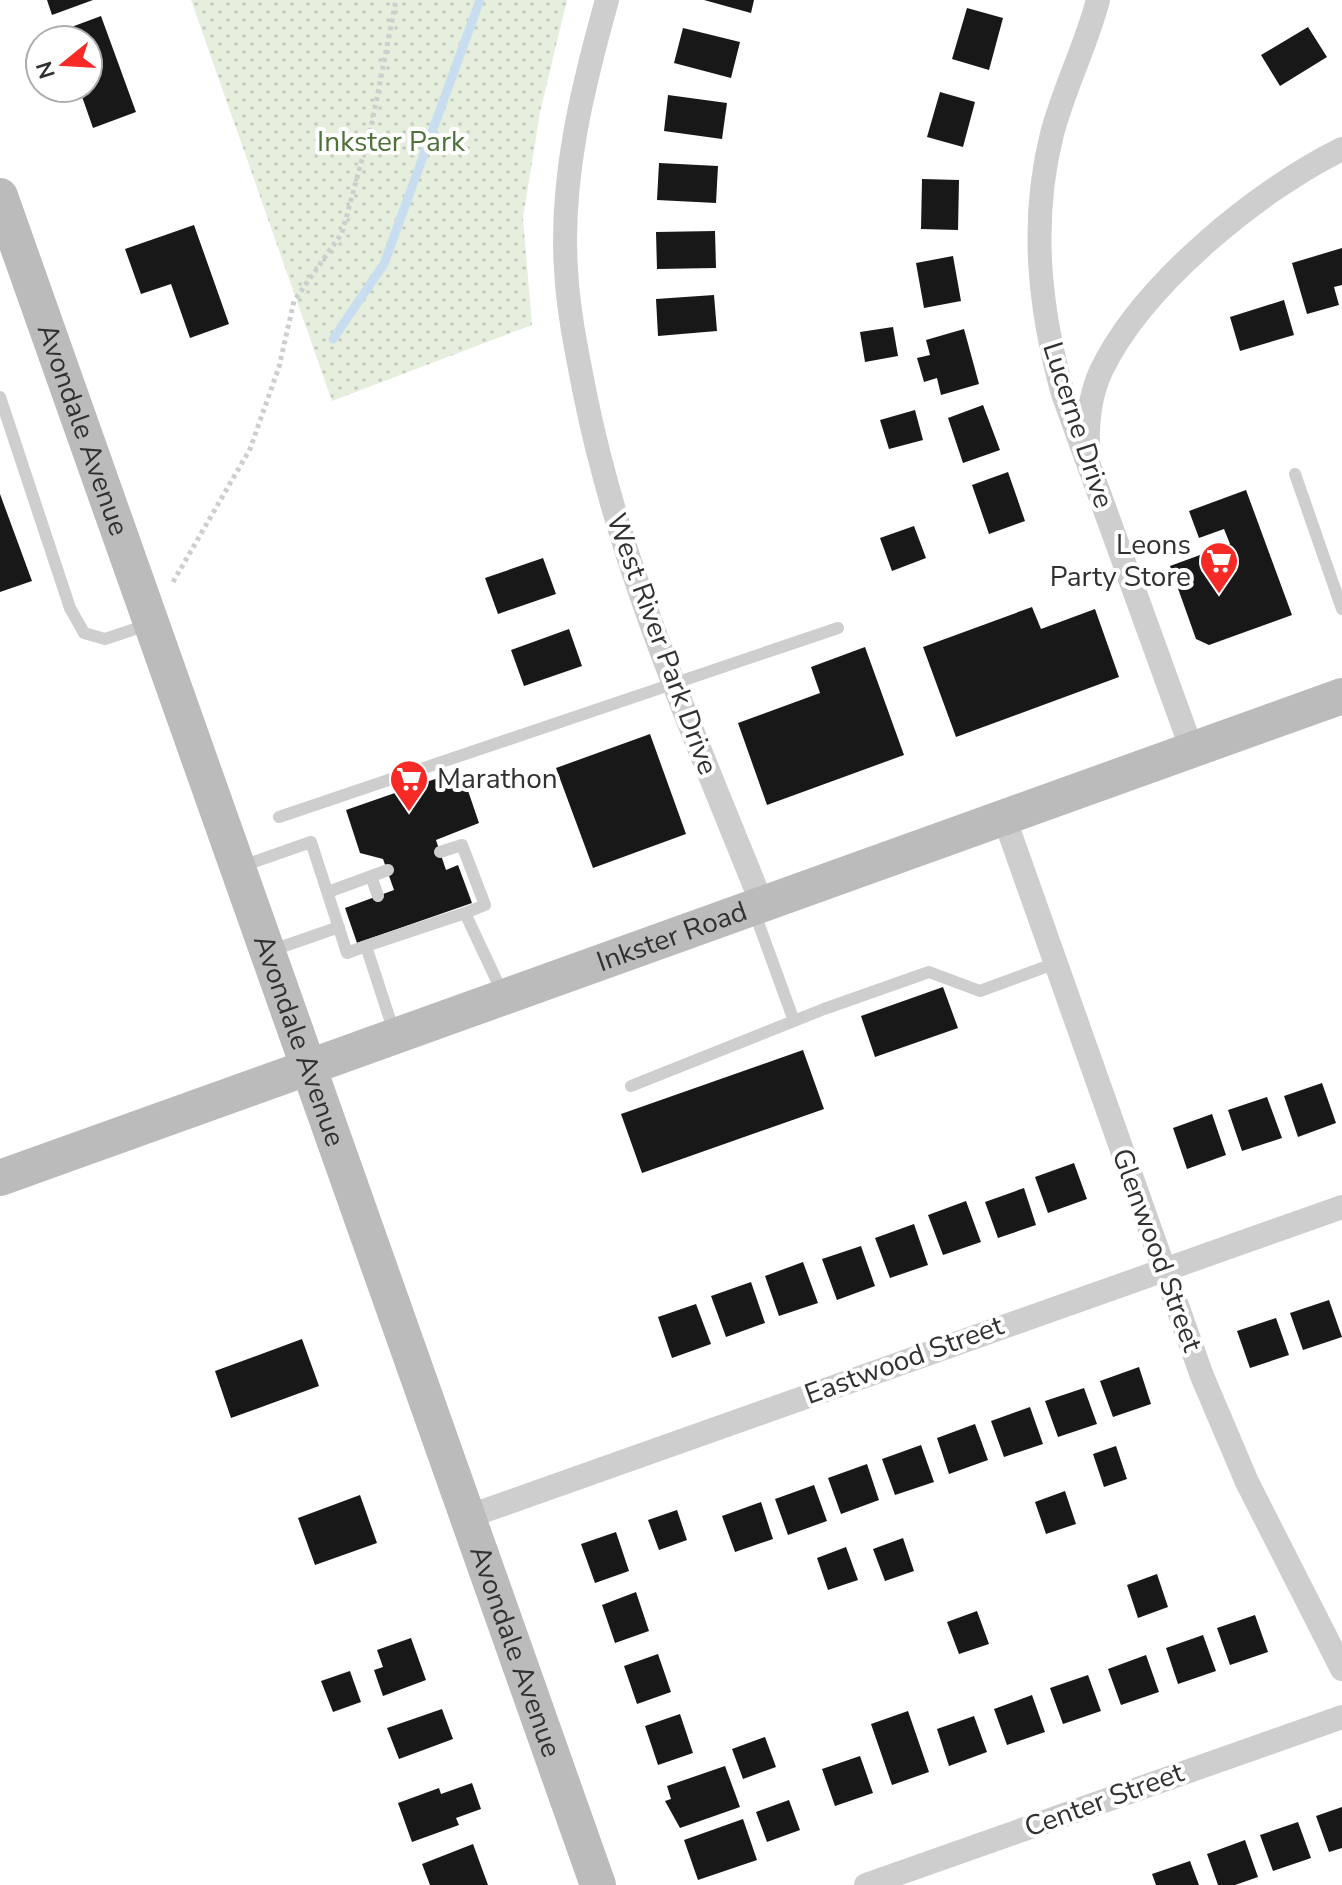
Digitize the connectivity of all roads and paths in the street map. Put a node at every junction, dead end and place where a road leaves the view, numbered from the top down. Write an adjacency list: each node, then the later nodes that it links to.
1 (396, 0): 10 (path)
2 (607, 0): 12 (street, West River Park Drive)
3 (1098, 0): 7 (street, Lucerne Drive)
4 (1342, 149): 7 (street)
5 (0, 196): 10 (street, Avondale Avenue)
6 (0, 397): 10 (lane)
7 (1089, 464): 14 (street, Lucerne Drive)
8 (1295, 474): 9 (lane)
9 (1342, 609)
10 (151, 624): 18 (street, Avondale Avenue)
11 (838, 628): 12 (lane)
12 (674, 681): 15 (lane); 23 (street, West River Park Drive)
13 (1342, 696): 14 (street, Inkster Road)
14 (1192, 750): 16 (street, Inkster Road)
15 (279, 817)
16 (1004, 817): 23 (street, Inkster Road); 28 (street, Glenwood Street)
17 (440, 852): 24 (lane)
18 (237, 867): 21 (lane); 27 (street, Avondale Avenue)
19 (388, 870): 20 (lane)
20 (371, 876): 21 (lane); 22 (lane)
21 (328, 892): 25 (lane)
22 (378, 896)
23 (757, 905): 29 (street, Inkster Road); 30 (lane)
24 (465, 913): 26 (lane); 29 (lane)
25 (339, 927): 26 (lane); 27 (lane)
26 (366, 946): 31 (lane)
27 (267, 952): 32 (street, Avondale Avenue)
28 (1056, 963): 30 (lane); 36 (street, Glenwood Street)
29 (504, 996): 31 (street, Inkster Road)
30 (794, 1021): 33 (lane)
31 (395, 1035): 32 (street, Inkster Road)
32 (308, 1067): 34 (street, Inkster Road); 37 (street, Avondale Avenue)
33 (631, 1086)
34 (0, 1178)
35 (1342, 1207): 36 (street, Eastwood Street)
36 (1162, 1268): 37 (street, Eastwood Street); 38 (street, Glenwood Street)
37 (467, 1517): 40 (street, Avondale Avenue)
38 (1342, 1669)
39 (1342, 1717): 41 (street, Center Street)
40 (598, 1885)
41 (866, 1885)

